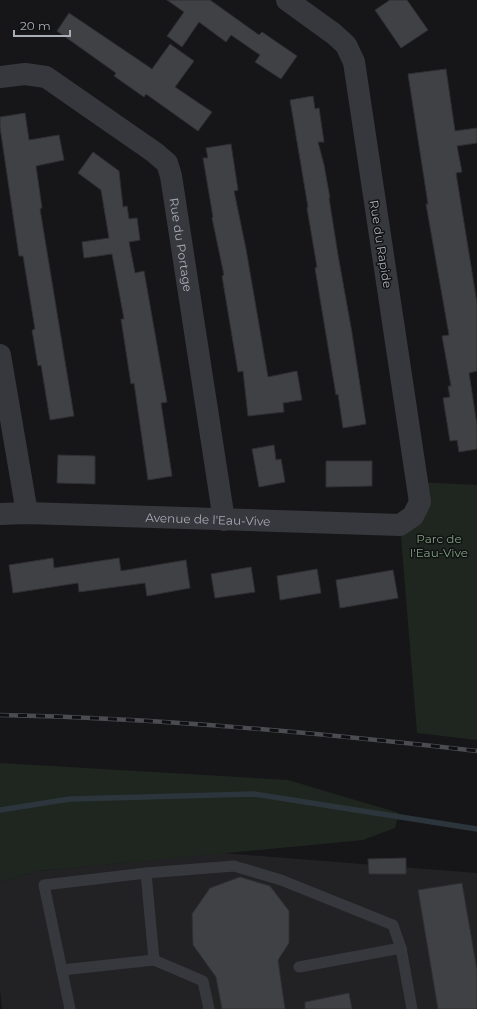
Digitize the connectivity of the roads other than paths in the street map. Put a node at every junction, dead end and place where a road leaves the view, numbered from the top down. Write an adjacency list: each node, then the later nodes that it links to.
1 (287, 0): 6 (street, Rue du Rapide)
2 (0, 77): 7 (street, Rue du Portage)
3 (0, 355): 5 (street)
4 (0, 514): 5 (street, Avenue de l'Eau-Vive)
5 (27, 514): 7 (street, Avenue de l'Eau-Vive)
6 (414, 516): 7 (street, Avenue de l'Eau-Vive)
7 (224, 520)
8 (146, 873): 9 (lane); 10 (lane); 12 (lane)
9 (401, 948): 11 (lane); 15 (lane)
10 (154, 960): 12 (lane); 14 (lane)
11 (299, 966)
12 (62, 970): 13 (lane)
13 (70, 1009)
14 (209, 1009)
15 (412, 1009)

